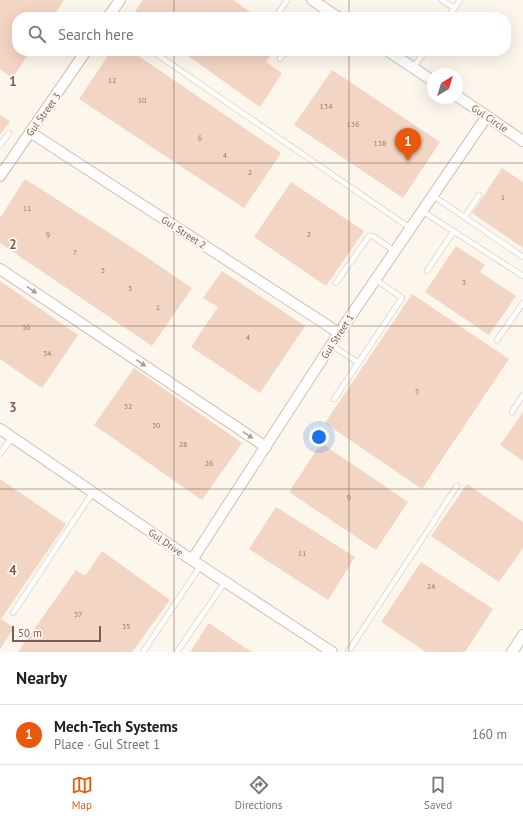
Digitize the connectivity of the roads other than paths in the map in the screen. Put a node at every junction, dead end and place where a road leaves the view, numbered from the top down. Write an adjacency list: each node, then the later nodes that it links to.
1 (120, 0): 7 (street)
2 (287, 0): 8 (lane)
3 (312, 0): 9 (street)
4 (442, 0): 6 (lane)
5 (460, 0): 6 (lane)
6 (454, 8): 10 (lane)
7 (112, 12)
8 (279, 12)
9 (330, 12)
10 (451, 12)
11 (83, 56): 21 (street, Gul Street 3)
12 (159, 56): 30 (lane)
13 (282, 56): 16 (lane)
14 (395, 56): 17 (street)
15 (421, 56): 17 (lane)
16 (280, 59)
17 (413, 68): 18 (street)
18 (427, 77)
19 (463, 100): 20 (street, Gul Circle)
20 (487, 116): 23 (street, Gul Circle); 26 (street, Gul Street 1)
21 (30, 132): 25 (street, Gul Street 3); 40 (street, Gul Street 2)
22 (9, 133): 24 (lane)
23 (523, 141)
24 (0, 145)
25 (0, 176)
26 (432, 195): 28 (street, Gul Street 1); 29 (lane)
27 (479, 195): 29 (lane)
28 (422, 211): 30 (street, Gul Street 1); 31 (lane)
29 (465, 217): 33 (lane)
30 (410, 228): 32 (street, Gul Street 1)
31 (454, 231): 35 (lane); 36 (lane)
32 (394, 251): 37 (street, Gul Street 1); 38 (lane)
33 (523, 257)
34 (0, 269): 49 (street, one-way to 49)
35 (427, 271)
36 (523, 276)
37 (375, 279): 40 (street, Gul Street 1); 43 (lane)
38 (336, 283)
39 (523, 302): 41 (lane)
40 (338, 333): 42 (street, Gul Street 1)
41 (497, 340)
42 (331, 345): 43 (lane); 49 (street, Gul Street 1)
43 (359, 363): 45 (lane)
44 (523, 395): 46 (lane)
45 (334, 400)
46 (512, 412)
47 (0, 429): 48 (street, Gul Drive)
48 (12, 437): 50 (lane); 52 (street, Gul Drive)
49 (266, 447): 53 (street, Gul Street 1)
50 (0, 454)
51 (457, 486): 60 (lane)
52 (93, 492): 53 (street, Gul Drive); 55 (lane)
53 (197, 563): 54 (street, Gul Drive); 57 (lane)
54 (226, 582): 58 (lane); 59 (street, Gul Drive)
55 (13, 613)
56 (523, 635): 61 (street)
57 (143, 652)
58 (177, 652)
59 (332, 652)
60 (348, 652)
61 (512, 652)

